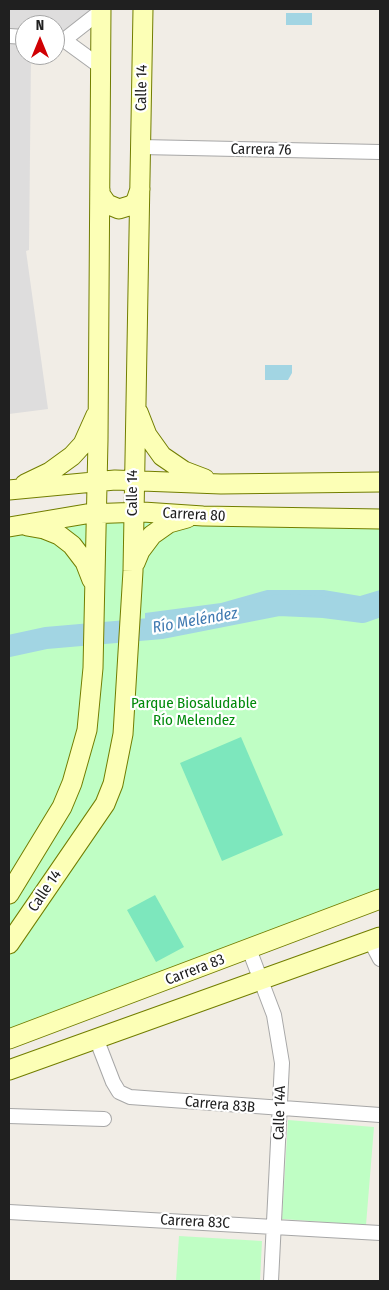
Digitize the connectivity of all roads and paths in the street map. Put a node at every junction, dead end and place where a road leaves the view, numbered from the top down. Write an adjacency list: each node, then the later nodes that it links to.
1 (143, 9): 6 (street, Calle 14)
2 (101, 10): 3 (street); 5 (street, Calle 14)
3 (65, 35)
4 (65, 43): 5 (street)
5 (100, 67): 8 (street, Calle 14)
6 (141, 147): 7 (street, Carrera 76); 9 (street, Calle 14)
7 (380, 152)
8 (100, 187): 9 (street); 11 (street, Calle 14)
9 (140, 189): 10 (street, Calle 14)
10 (136, 403): 12 (street, Calle 14); 15 (street)
11 (98, 407): 13 (street, Calle 14); 16 (street)
12 (134, 480): 13 (street, Carrera 80); 15 (street, Carrera 80); 17 (street, Calle 14)
13 (97, 481): 16 (street, Carrera 80); 18 (street, Calle 14)
14 (380, 482): 15 (street, Carrera 80)
15 (221, 484)
16 (9, 490)
17 (133, 513): 18 (street, Carrera 80); 19 (street, Carrera 80); 22 (street, Calle 14)
18 (96, 514): 21 (street, Carrera 80); 23 (street, Calle 14)
19 (203, 516): 20 (street, Carrera 80); 22 (street)
20 (380, 519)
21 (10, 527): 23 (street)
22 (133, 571): 27 (street, Calle 14)
23 (94, 593): 24 (street, Calle 14)
24 (9, 894)
25 (380, 899): 28 (street, Carrera 83)
26 (375, 939): 29 (street); 30 (street, Carrera 83)
27 (9, 944)
28 (249, 949): 30 (street, Calle 14A); 32 (street, Carrera 83)
29 (380, 959)
30 (260, 978): 31 (street, Carrera 83); 34 (street, Calle 14A)
31 (96, 1038): 33 (street, Carrera 83); 34 (street, Carrera 83B)
32 (9, 1039)
33 (9, 1070)
34 (281, 1110): 35 (street, Carrera 83B); 39 (street, Calle 14A)
35 (380, 1115)
36 (9, 1116): 37 (street)
37 (104, 1119)
38 (9, 1212): 39 (street, Carrera 83C)
39 (274, 1227): 40 (street, Carrera 83C); 41 (street, Calle 14A)
40 (380, 1233)
41 (271, 1281)

